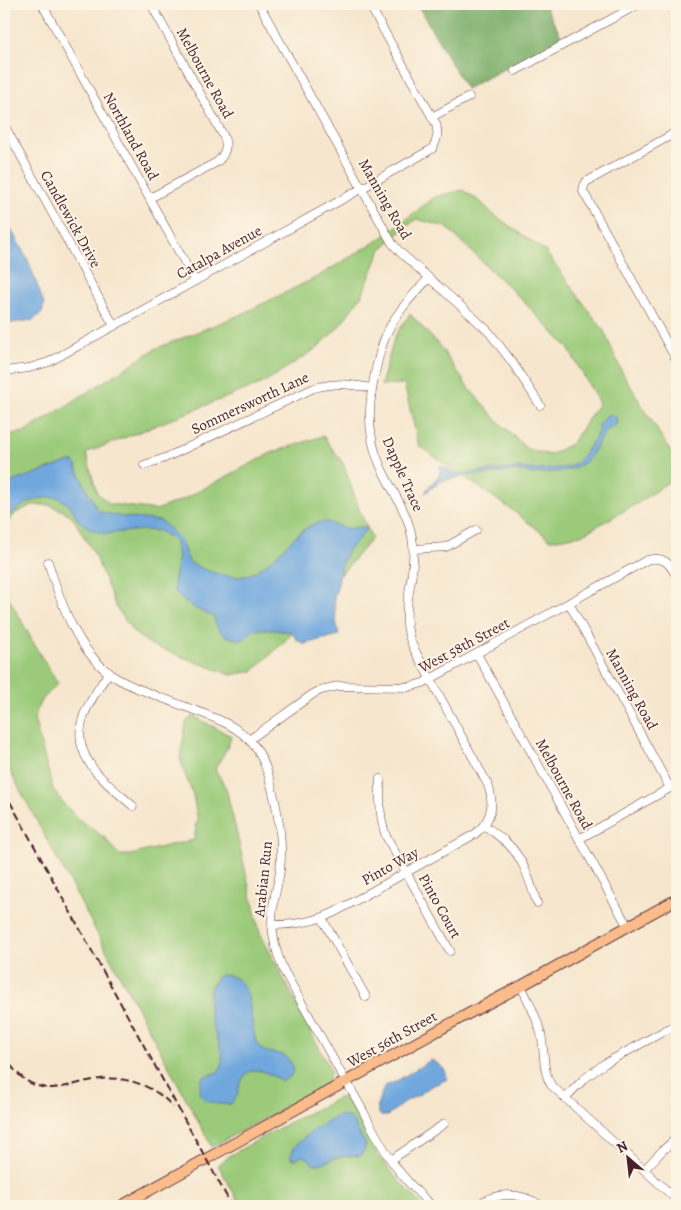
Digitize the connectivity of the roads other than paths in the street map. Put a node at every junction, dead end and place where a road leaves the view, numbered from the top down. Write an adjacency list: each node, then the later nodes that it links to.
1 (42, 4): 13 (street, Northland Road)
2 (151, 4): 13 (street, Melbourne Road)
3 (260, 4): 12 (street, Manning Road)
4 (369, 4): 8 (street)
5 (639, 4): 6 (street)
6 (515, 71)
7 (469, 97): 8 (street)
8 (432, 117): 12 (street, Catalpa Avenue)
9 (4, 125): 16 (street, Candlewick Drive)
10 (675, 133): 11 (street); 17 (street)
11 (677, 144)
12 (362, 189): 14 (street, Manning Road); 15 (street, Catalpa Avenue)
13 (150, 198): 15 (street, Northland Road)
14 (429, 278): 19 (street, Dapple Trace); 20 (street, Manning Road)
15 (195, 281): 16 (street, Catalpa Avenue)
16 (114, 326): 18 (street, Catalpa Avenue)
17 (677, 361)
18 (12, 370)
19 (372, 388): 21 (street, Sommersworth Lane); 23 (street, Dapple Trace)
20 (540, 405)
21 (144, 465)
22 (476, 530): 23 (street)
23 (414, 549): 29 (street, Dapple Trace)
24 (48, 562): 28 (street, Arabian Run)
25 (677, 577): 26 (street, West 58th Street)
26 (569, 604): 27 (street, West 58th Street); 32 (street, Manning Road)
27 (478, 654): 29 (street, West 58th Street); 35 (street, Melbourne Road)
28 (109, 672): 30 (street, Arabian Run); 33 (street)
29 (430, 678): 30 (street, West 58th Street); 34 (street, Dapple Trace)
30 (249, 740): 40 (street, Arabian Run)
31 (380, 780): 36 (street, Pinto Court)
32 (674, 786): 35 (street)
33 (133, 806)
34 (484, 826): 36 (street, Pinto Way); 38 (street)
35 (578, 839): 41 (street, Melbourne Road)
36 (406, 873): 39 (street, Pinto Way); 42 (street, Pinto Court)
37 (677, 899): 41 (main road, West 56th Street)
38 (537, 903)
39 (322, 918): 40 (street, Pinto Way); 44 (street)
40 (272, 925): 46 (street, Arabian Run)
41 (628, 927): 43 (main road, West 56th Street)
42 (450, 952)
43 (521, 986): 46 (main road, West 56th Street); 47 (street)
44 (366, 997)
45 (677, 1024): 47 (street)
46 (346, 1081): 50 (street, Arabian Run); 53 (main road, West 56th Street)
47 (565, 1098): 51 (street)
48 (444, 1124): 50 (street)
49 (677, 1138): 51 (street)
50 (391, 1160): 54 (street, Arabian Run)
51 (644, 1170): 52 (street)
52 (677, 1200)
53 (121, 1206)
54 (432, 1206)
55 (476, 1206): 56 (street)
56 (542, 1206)

